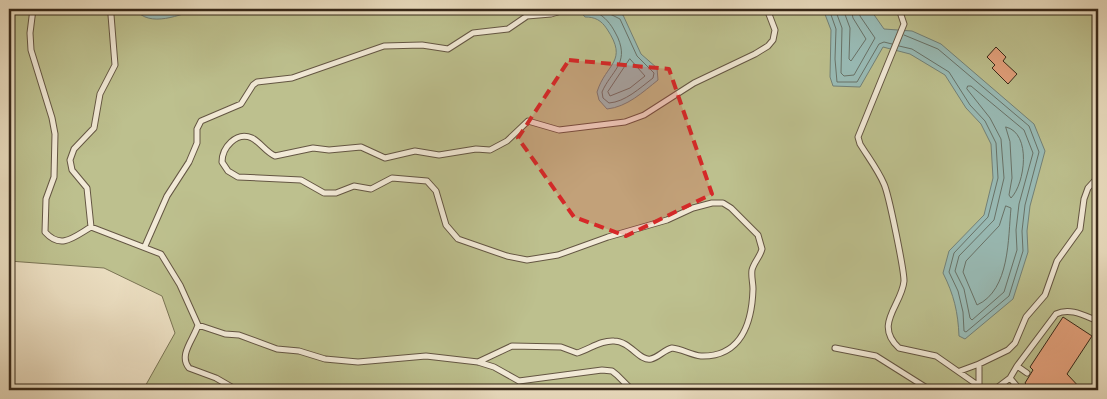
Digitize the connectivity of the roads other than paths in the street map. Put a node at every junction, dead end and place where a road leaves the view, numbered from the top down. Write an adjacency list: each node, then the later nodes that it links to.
1 (33, 9): 7 (lane)
2 (113, 9): 7 (lane)
3 (568, 9): 8 (lane)
4 (767, 9): 12 (lane)
5 (899, 9): 15 (lane)
6 (1098, 177): 13 (lane)
7 (90, 227): 8 (lane)
8 (144, 246): 10 (lane)
9 (1098, 322): 14 (lane)
10 (198, 325): 12 (lane); 18 (lane)
11 (835, 348): 20 (lane)
12 (478, 362): 19 (lane)
13 (979, 364): 15 (lane); 15 (lane)
14 (1017, 366): 16 (lane); 17 (lane)
15 (960, 371)
16 (1027, 374)
17 (1010, 378): 21 (lane); 22 (lane)
18 (265, 390)
19 (632, 390)
20 (930, 390)
21 (994, 390)
22 (1020, 390)

